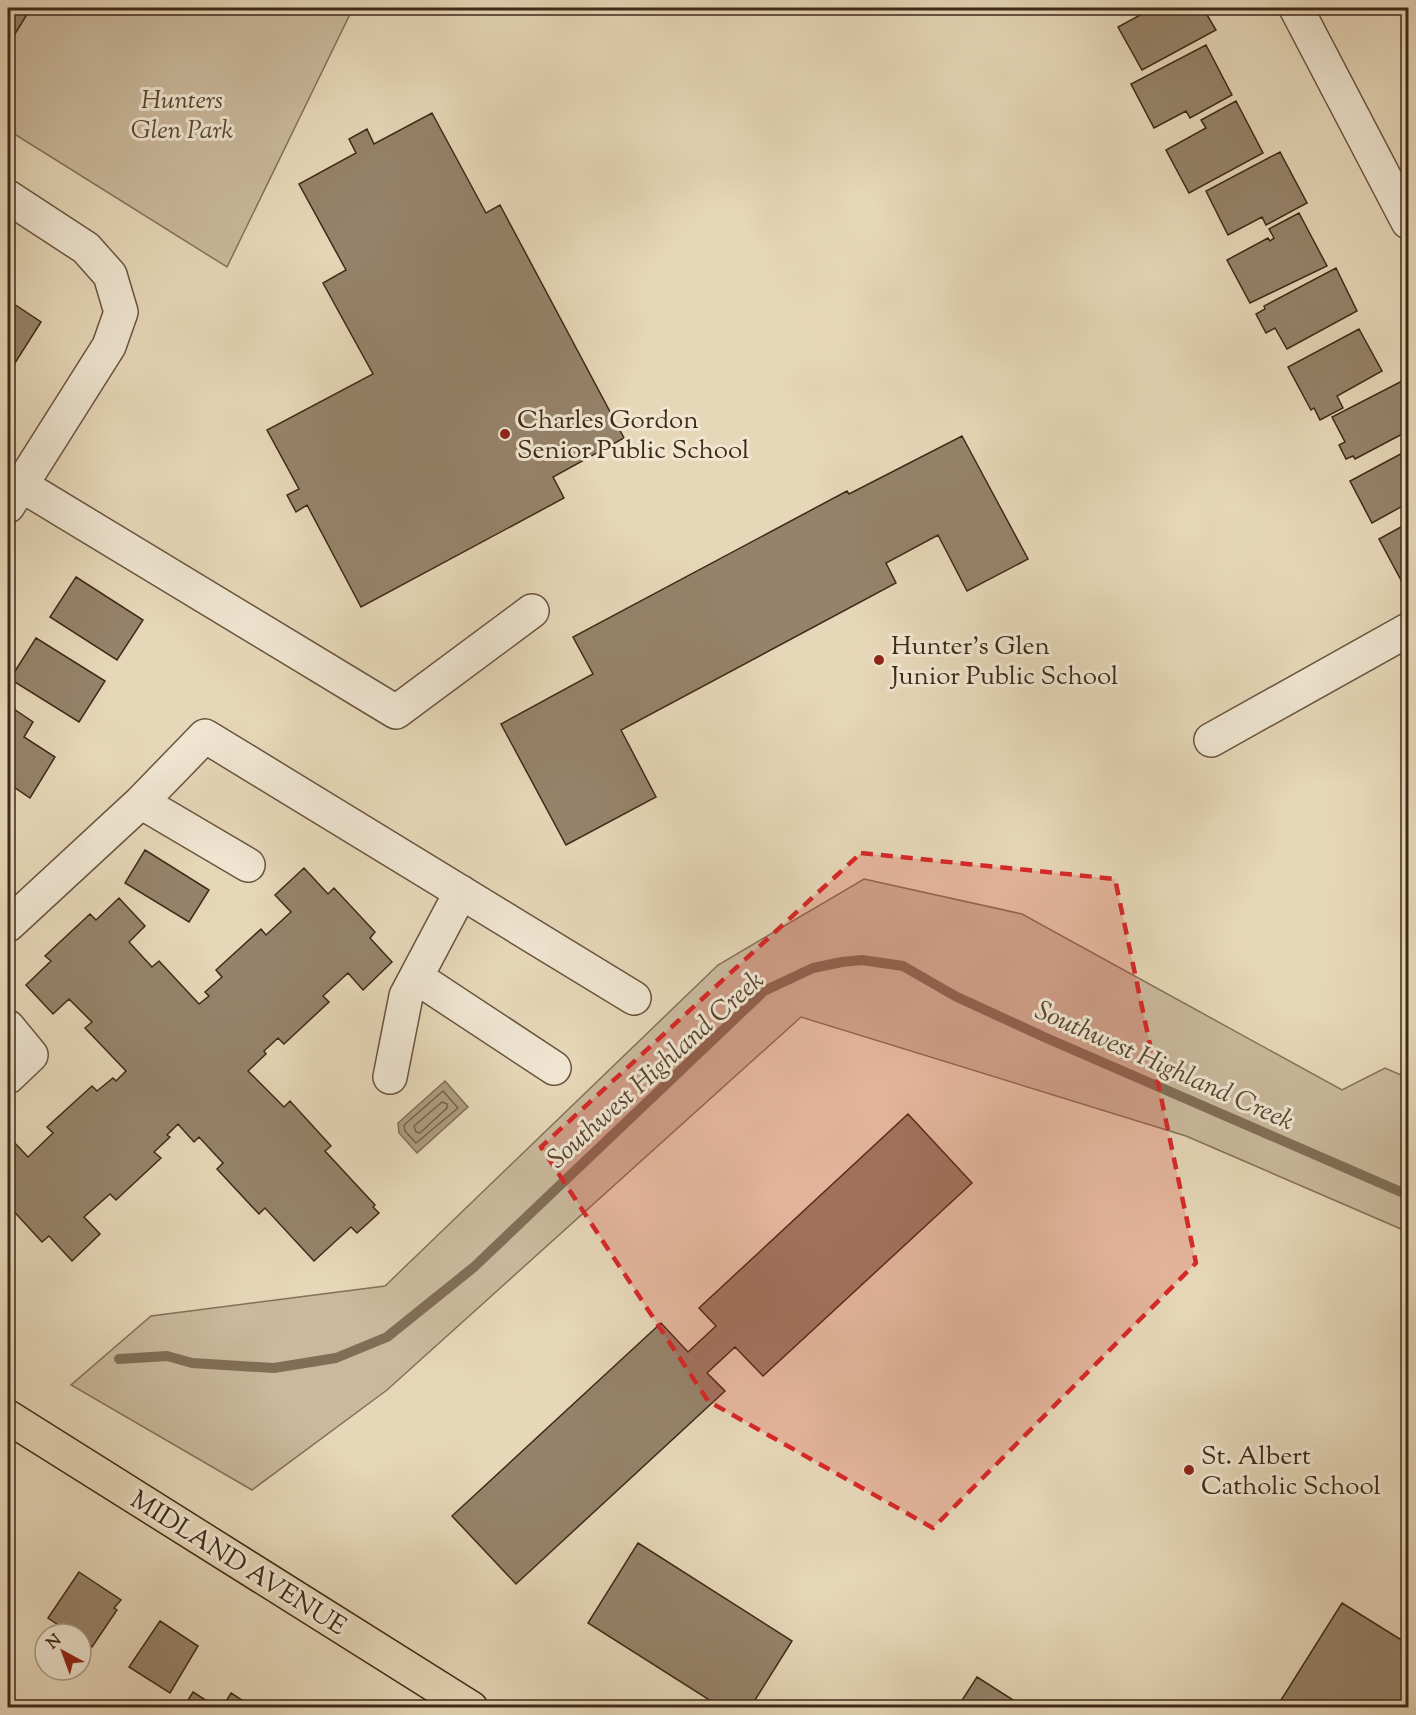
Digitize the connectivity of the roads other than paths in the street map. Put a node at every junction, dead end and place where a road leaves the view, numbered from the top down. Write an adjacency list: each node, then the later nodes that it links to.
1 (1296, 8): 3 (street)
2 (8, 197): 4 (street)
3 (1408, 222)
4 (14, 496): 5 (street)
5 (532, 611)
6 (1408, 630): 7 (street)
7 (1211, 740)
8 (141, 802): 9 (street); 10 (street); 11 (street)
9 (248, 865)
10 (461, 892): 12 (street); 13 (street)
11 (8, 925)
12 (416, 978): 15 (street); 17 (street)
13 (634, 998)
14 (8, 1027): 16 (street)
15 (554, 1068)
16 (8, 1077)
17 (390, 1077)
18 (8, 1417): 19 (main road, MIDLAND AVENUE)
19 (471, 1707)

